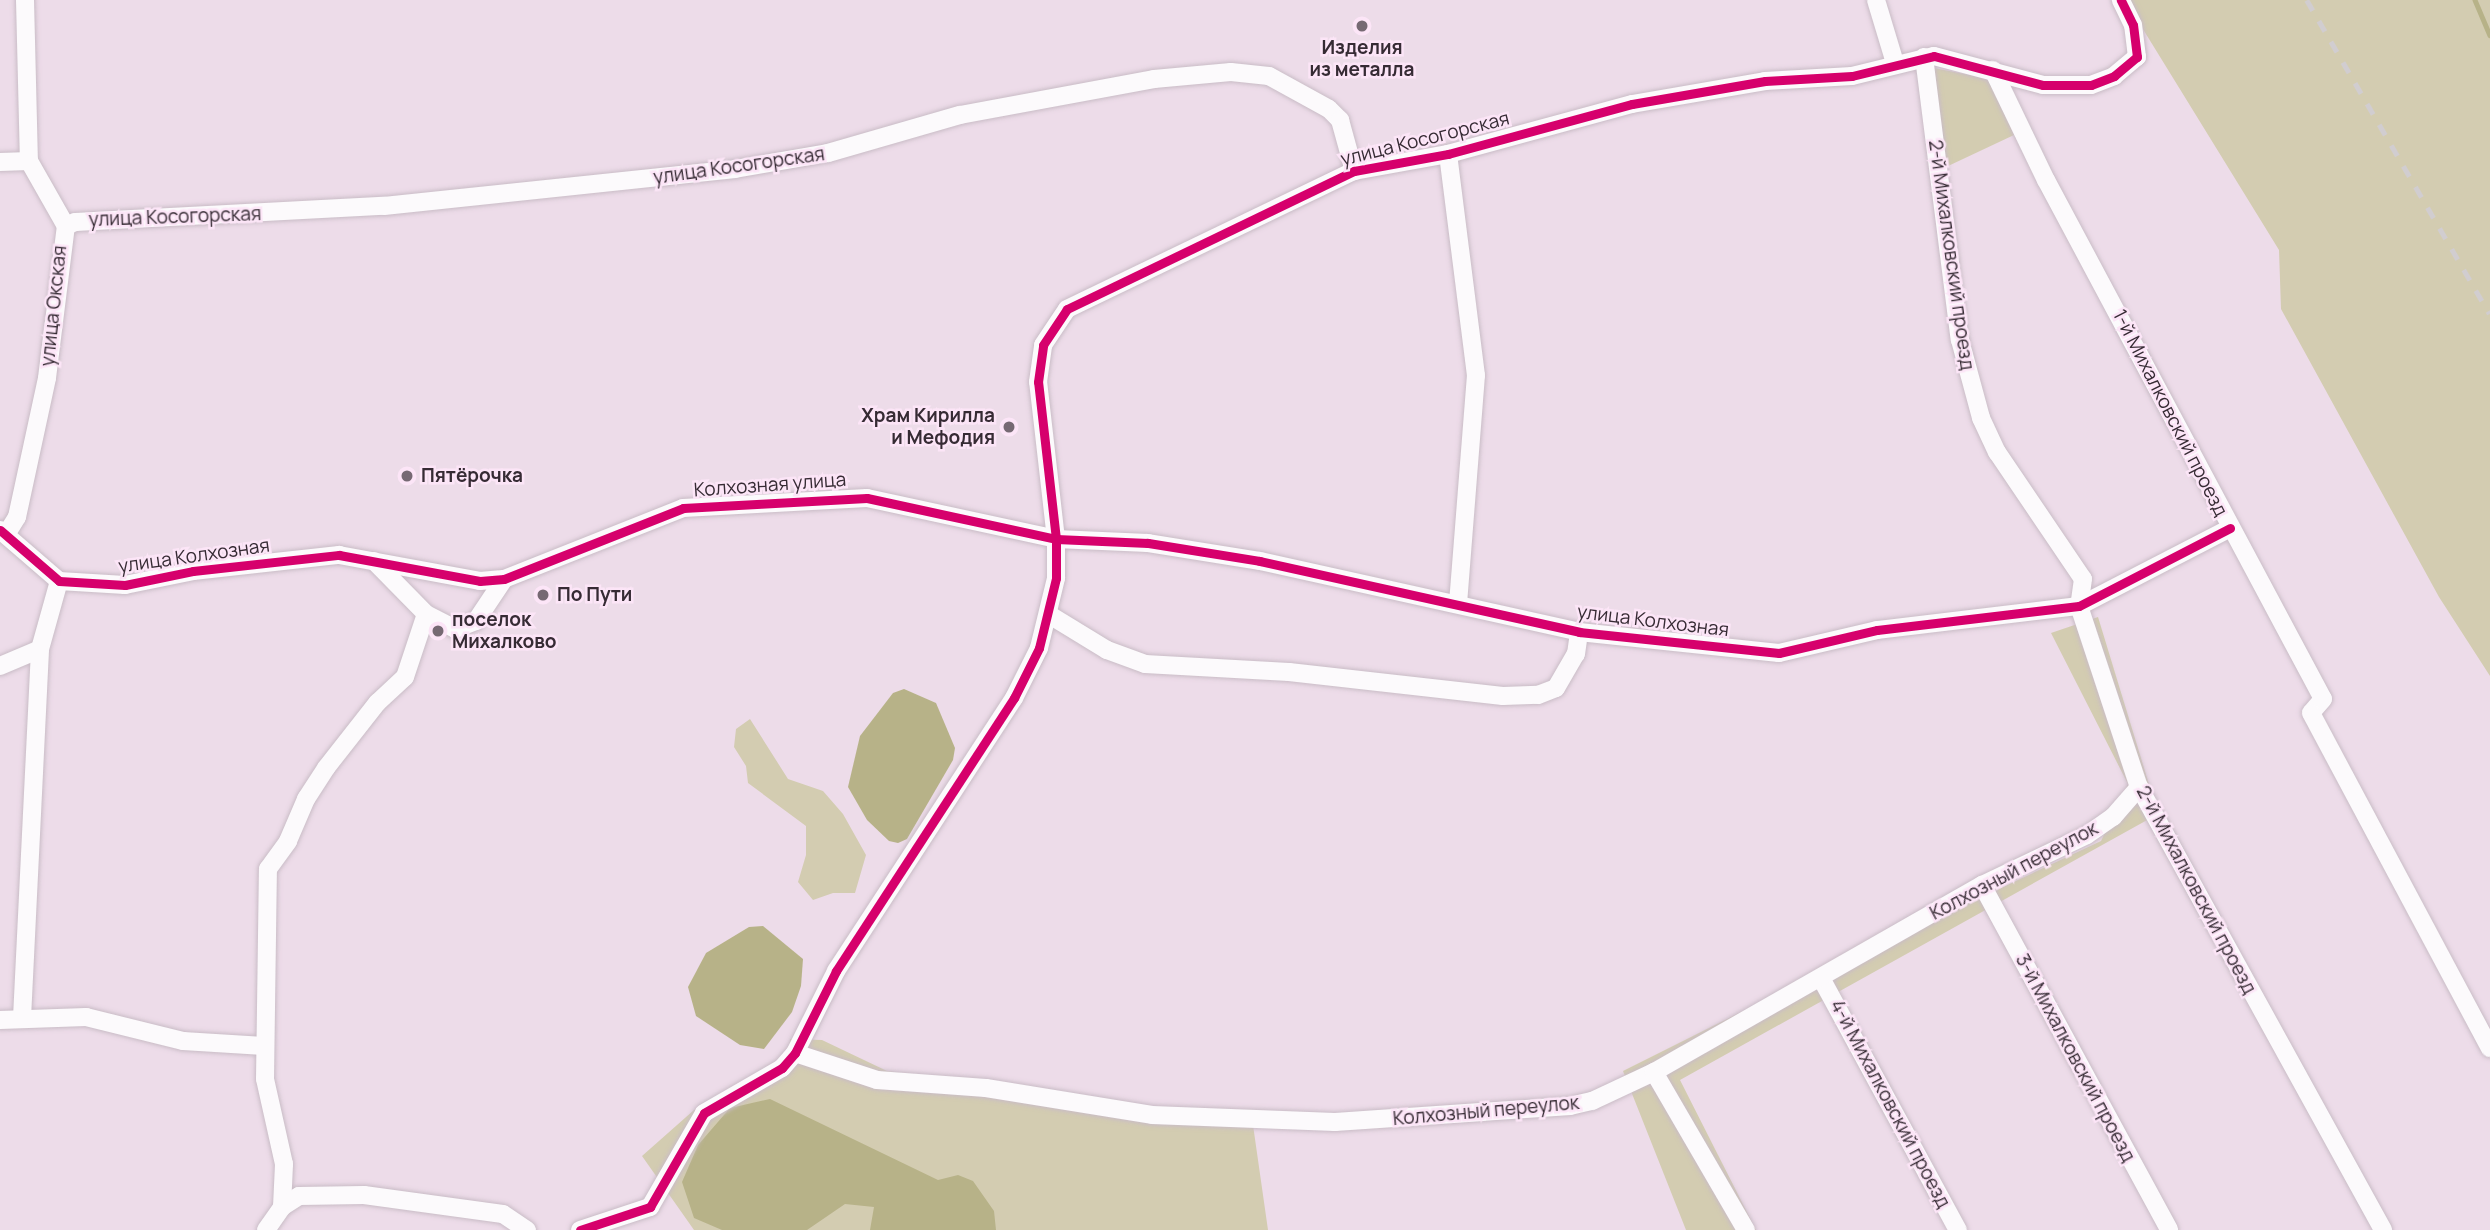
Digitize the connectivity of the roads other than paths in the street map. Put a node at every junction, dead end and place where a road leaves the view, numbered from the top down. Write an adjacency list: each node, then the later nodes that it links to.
1 (25, 0): 8 (street, улица Окская)
2 (1875, 0): 5 (street)
3 (2121, 0): 6 (street)
4 (1924, 57): 5 (street, улица Косогорская); 6 (street); 19 (street, 2-й Михалковский проезд)
5 (1895, 63): 7 (street, улица Косогорская)
6 (1993, 70): 12 (street, 1-й Михалковский проезд)
7 (1448, 153): 10 (street, улица Косогорская); 18 (street)
8 (29, 161): 9 (street); 11 (street, улица Окская)
9 (0, 162)
10 (1354, 171): 11 (street, улица Косогорская); 14 (street, улица Косогорская)
11 (66, 226): 13 (street, улица Окская)
12 (2230, 528): 19 (street, улица Колхозная); 31 (street, 1-й Михалковский проезд)
13 (3, 531): 17 (street)
14 (1056, 539): 16 (street, Колхозная улица); 18 (street, улица Колхозная); 20 (street, улица Косогорская)
15 (372, 559): 16 (street, Колхозная улица); 17 (street, улица Колхозная); 21 (street)
16 (504, 579): 21 (street)
17 (59, 581): 23 (street)
18 (1458, 602): 22 (street, улица Колхозная)
19 (2079, 606): 22 (street, улица Колхозная); 25 (street, 2-й Михалковский проезд)
20 (1048, 614): 22 (street); 32 (street, улица Косогорская)
21 (424, 618): 30 (street)
22 (1579, 632)
23 (40, 649): 24 (street); 28 (street)
24 (0, 666)
25 (2140, 787): 26 (street, Колхозный переулок); 41 (street, 2-й Михалковский проезд)
26 (1982, 886): 27 (street, Колхозный переулок); 40 (street, 3-й Михалковский проезд)
27 (1821, 978): 33 (street, Колхозный переулок); 39 (street, 4-й Михалковский проезд)
28 (22, 1018): 29 (street); 30 (street)
29 (0, 1020)
30 (264, 1046): 34 (street)
31 (2490, 1048)
32 (795, 1053): 33 (street, Колхозный переулок); 37 (street)
33 (1654, 1072): 38 (street)
34 (282, 1207): 35 (street); 36 (street)
35 (265, 1230)
36 (527, 1230)
37 (580, 1230)
38 (1746, 1230)
39 (1958, 1230)
40 (2169, 1230)
41 (2383, 1230)

